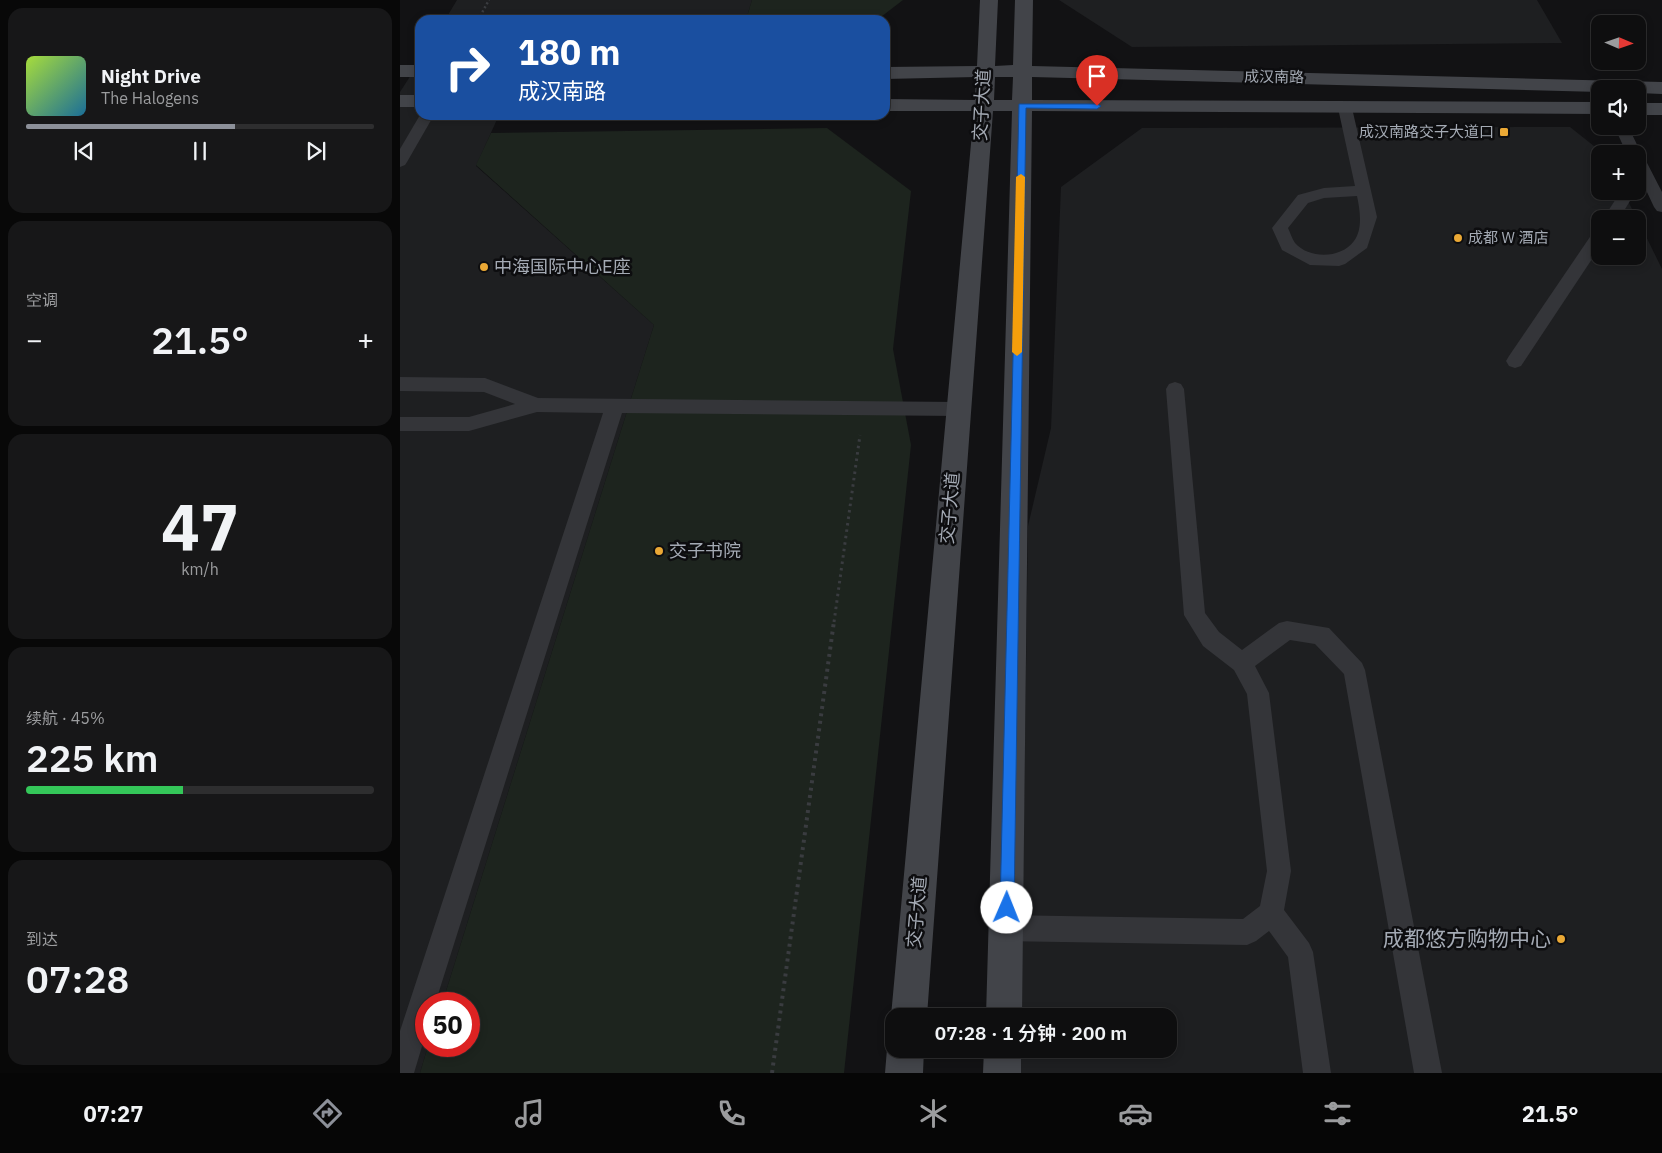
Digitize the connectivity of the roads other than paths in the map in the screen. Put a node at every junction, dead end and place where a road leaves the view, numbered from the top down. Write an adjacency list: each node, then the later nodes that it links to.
1 (989, 0): 7 (main road, 交子大道)
2 (1024, 0): 5 (main road)
3 (400, 71): 4 (main road)
4 (415, 71)
5 (1023, 71): 7 (main road, 成汉南路); 8 (main road, 成汉南路); 13 (main road)
6 (890, 73): 7 (main road, 成汉南路)
7 (984, 73): 12 (main road, 交子大道)
8 (1662, 88)
9 (400, 101): 10 (main road)
10 (415, 101)
11 (890, 105): 12 (main road, 成汉南路)
12 (984, 106): 13 (main road, 成汉南路); 29 (main road, 交子大道)
13 (1022, 106): 14 (main road, 成汉南路); 33 (main road)
14 (1345, 108): 15 (main road, 成汉南路); 21 (lane)
15 (1591, 108)
16 (1646, 109): 17 (main road)
17 (1662, 110)
18 (424, 120): 19 (lane)
19 (400, 162)
20 (1646, 181): 22 (lane)
21 (1363, 192): 21 (lane)
22 (1662, 207)
23 (1591, 248): 24 (lane)
24 (1515, 361)
25 (400, 384): 27 (lane)
26 (1175, 389): 31 (lane)
27 (537, 405): 28 (lane); 30 (lane)
28 (615, 405): 29 (lane); 38 (lane)
29 (958, 408): 34 (main road, 交子大道)
30 (400, 424)
31 (1242, 663): 32 (lane); 42 (lane)
32 (1270, 913): 33 (lane); 41 (lane)
33 (1006, 928): 35 (main road)
34 (910, 1008)
35 (1004, 1008)
36 (905, 1058): 39 (main road)
37 (1003, 1058): 40 (main road)
38 (400, 1073)
39 (904, 1073)
40 (1002, 1073)
41 (1317, 1073)
42 (1428, 1073)

